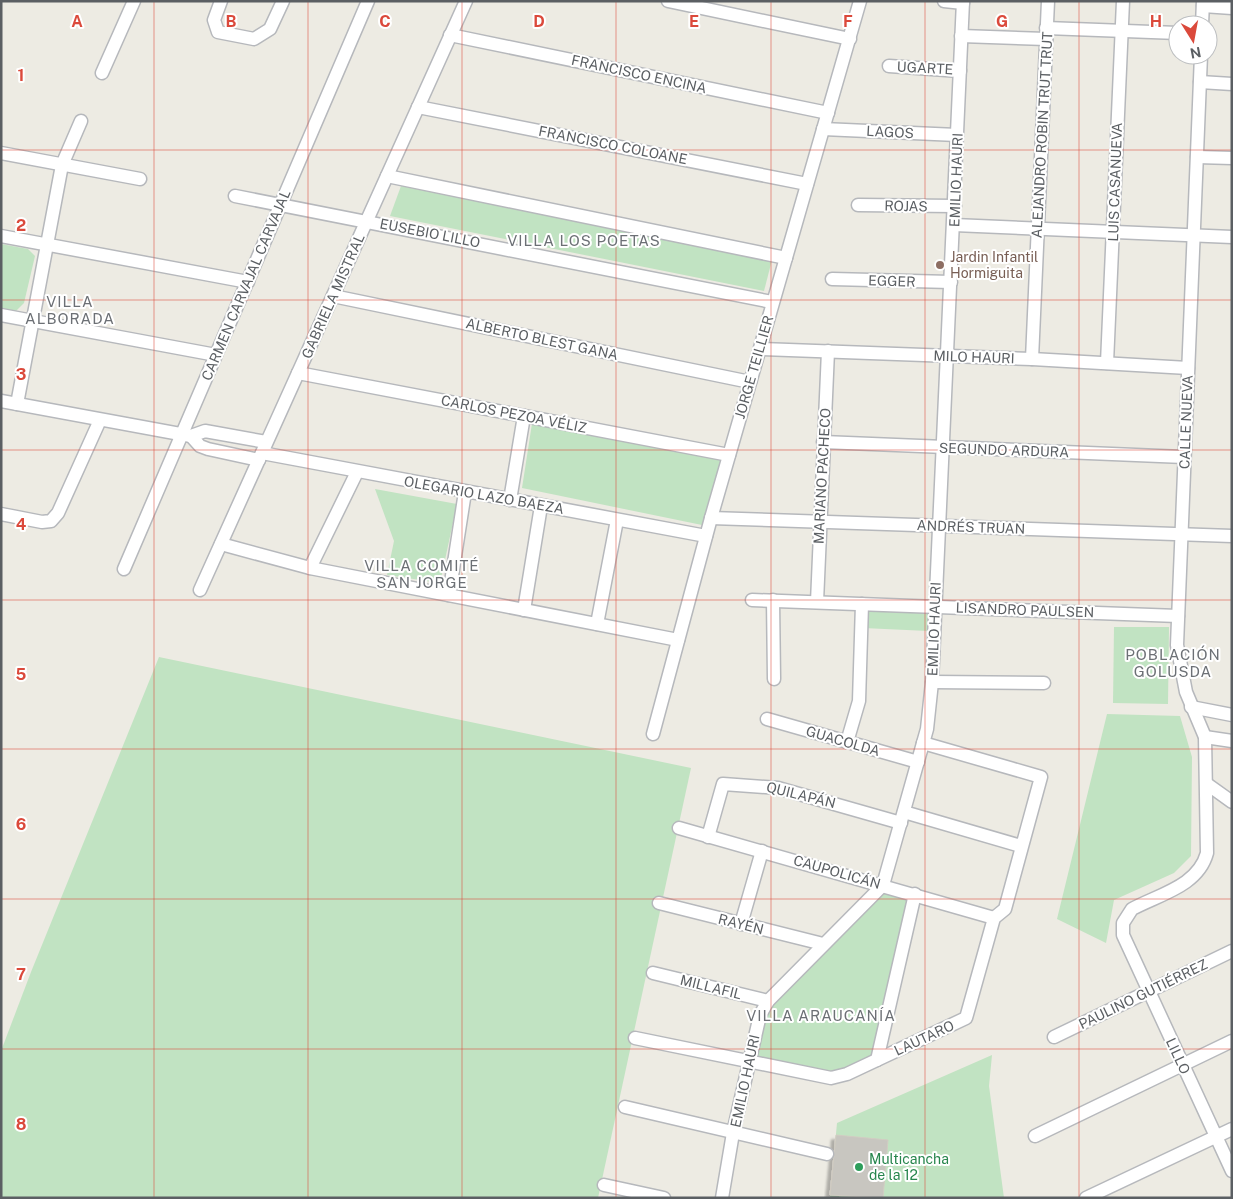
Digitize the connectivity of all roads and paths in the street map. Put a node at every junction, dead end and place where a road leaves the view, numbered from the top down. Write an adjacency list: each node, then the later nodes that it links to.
1 (134, 1): 23 (street)
2 (221, 1): 3 (street)
3 (283, 1)
4 (368, 1): 39 (street, CARMEN CARVAJAL CARVAJAL)
5 (466, 1): 17 (street, GABRIELA MISTRAL)
6 (668, 1): 19 (street)
7 (860, 1): 19 (street, JORGE TEILLIER)
8 (944, 1): 11 (street)
9 (1048, 1): 16 (street, ALEJANDRO ROBIN TRUT TRUT)
10 (1123, 1): 14 (street, LUIS CASANUEVA)
11 (963, 2): 18 (street, EMILIO HAURI)
12 (1203, 4): 13 (street)
13 (1232, 8)
14 (1122, 31): 15 (street); 16 (street); 45 (street, LUIS CASANUEVA)
15 (1168, 33)
16 (1046, 34): 18 (street); 44 (street, ALEJANDRO ROBIN TRUT TRUT)
17 (450, 36): 26 (street, GABRIELA MISTRAL); 27 (street, FRANCISCO ENCINA)
18 (961, 36): 22 (street, EMILIO HAURI)
19 (850, 38): 27 (street, JORGE TEILLIER)
20 (1201, 65): 24 (street, CALLE NUEVA)
21 (890, 66): 22 (street, UGARTE)
22 (960, 71): 30 (street, EMILIO HAURI)
23 (102, 73)
24 (1200, 82): 25 (street); 32 (street, CALLE NUEVA)
25 (1232, 84)
26 (418, 106): 35 (street, GABRIELA MISTRAL); 37 (street, FRANCISCO COLOANE)
27 (828, 113): 29 (street, JORGE TEILLIER)
28 (81, 121): 34 (street)
29 (824, 128): 30 (street, LAGOS); 37 (street, JORGE TEILLIER)
30 (957, 135): 41 (street, EMILIO HAURI)
31 (1, 153): 34 (street)
32 (1196, 157): 33 (street); 46 (street, CALLE NUEVA)
33 (1232, 158)
34 (62, 165): 36 (street); 49 (street)
35 (387, 176): 42 (street, GABRIELA MISTRAL); 50 (street)
36 (140, 179)
37 (807, 184): 50 (street, JORGE TEILLIER)
38 (235, 196): 39 (street, EUSEBIO LILLO)
39 (281, 205): 42 (street, EUSEBIO LILLO); 52 (street, CARMEN CARVAJAL CARVAJAL)
40 (858, 205): 41 (street, ROJAS)
41 (955, 206): 43 (street, EMILIO HAURI)
42 (367, 220): 54 (street, GABRIELA MISTRAL); 55 (street, EUSEBIO LILLO)
43 (954, 226): 44 (street); 53 (street, EMILIO HAURI)
44 (1038, 228): 45 (street); 62 (street, ALEJANDRO ROBIN TRUT TRUT)
45 (1114, 231): 46 (street); 63 (street, LUIS CASANUEVA)
46 (1193, 235): 48 (street); 64 (street, CALLE NUEVA)
47 (1, 236): 49 (street)
48 (1232, 237)
49 (47, 244): 52 (street); 57 (street)
50 (786, 258): 55 (street, JORGE TEILLIER)
51 (832, 279): 53 (street, EGGER)
52 (248, 282): 60 (street, CARMEN CARVAJAL CARVAJAL)
53 (952, 282): 61 (street, EMILIO HAURI)
54 (333, 296): 65 (street, GABRIELA MISTRAL); 66 (street, ALBERTO BLEST GANA)
55 (772, 302): 58 (street, JORGE TEILLIER)
56 (1, 315): 57 (street)
57 (33, 321): 60 (street); 68 (street)
58 (760, 349): 59 (street, MILO HAURI); 66 (street, JORGE TEILLIER)
59 (828, 351): 61 (street, MILO HAURI); 72 (street, MARIANO PACHECO)
60 (216, 355): 71 (street, CARMEN CARVAJAL CARVAJAL)
61 (948, 356): 62 (street, MILO HAURI); 73 (street, EMILIO HAURI)
62 (1032, 359): 63 (street, MILO HAURI)
63 (1107, 363): 64 (street, MILO HAURI)
64 (1188, 368): 76 (street, CALLE NUEVA)
65 (298, 373): 69 (street, CARLOS PEZOA VÉLIZ); 74 (street, GABRIELA MISTRAL)
66 (750, 382): 75 (street, JORGE TEILLIER)
67 (1, 401): 68 (street)
68 (17, 404): 70 (street)
69 (524, 416): 75 (street, CARLOS PEZOA VÉLIZ); 79 (street)
70 (100, 420): 71 (street); 81 (street)
71 (187, 435): 74 (street); 74 (street); 91 (street, CARMEN CARVAJAL CARVAJAL)
72 (823, 442): 73 (street, SEGUNDO ARDURA); 84 (street, MARIANO PACHECO)
73 (943, 447): 76 (street, SEGUNDO ARDURA); 85 (street, EMILIO HAURI)
74 (262, 452): 77 (street, OLEGARIO LAZO BAEZA); 89 (street, GABRIELA MISTRAL)
75 (729, 455): 82 (street, JORGE TEILLIER)
76 (1184, 457): 86 (street, CALLE NUEVA)
77 (357, 472): 78 (street, OLEGARIO LAZO BAEZA); 90 (street)
78 (465, 492): 79 (street, OLEGARIO LAZO BAEZA); 93 (street)
79 (510, 500): 80 (street, OLEGARIO LAZO BAEZA)
80 (541, 506): 83 (street, OLEGARIO LAZO BAEZA); 99 (street)
81 (1, 514)
82 (711, 518): 84 (street, ANDRÉS TRUAN); 87 (street, JORGE TEILLIER)
83 (617, 520): 87 (street, OLEGARIO LAZO BAEZA); 101 (street)
84 (820, 522): 85 (street, ANDRÉS TRUAN); 96 (street, MARIANO PACHECO)
85 (940, 526): 86 (street, ANDRÉS TRUAN); 98 (street, EMILIO HAURI)
86 (1181, 534): 88 (street, ANDRÉS TRUAN); 100 (street, CALLE NUEVA)
87 (706, 536): 102 (street, JORGE TEILLIER)
88 (1232, 536)
89 (221, 544): 90 (street); 92 (street, GABRIELA MISTRAL)
90 (310, 568): 93 (street)
91 (124, 569)
92 (200, 590)
93 (450, 595): 99 (street)
94 (752, 600): 95 (street, LISANDRO PAULSEN)
95 (773, 600): 96 (street, LISANDRO PAULSEN); 103 (street)
96 (817, 602): 97 (street, LISANDRO PAULSEN)
97 (862, 604): 98 (street, LISANDRO PAULSEN); 112 (street)
98 (934, 607): 100 (street, LISANDRO PAULSEN); 104 (street, EMILIO HAURI)
99 (524, 610): 101 (street)
100 (1178, 616): 106 (street, CALLE NUEVA)
101 (597, 624): 102 (street)
102 (678, 640): 109 (street, JORGE TEILLIER)
103 (774, 679)
104 (932, 682): 105 (street); 113 (street, EMILIO HAURI)
105 (1044, 683)
106 (1191, 707): 107 (street); 110 (street, CALLE NUEVA)
107 (1232, 715)
108 (767, 719): 112 (street, GUACOLDA)
109 (652, 734)
110 (1205, 737): 111 (street); 115 (street, CALLE NUEVA)
111 (1232, 741)
112 (847, 742): 114 (street, GUACOLDA)
113 (923, 743): 114 (street, EMILIO HAURI); 120 (street, LAUTARO)
114 (918, 762): 117 (street, EMILIO HAURI)
115 (1207, 784): 116 (street); 127 (street, CALLE NUEVA)
116 (1232, 802)
117 (902, 818): 119 (street, QUILAPÁN); 120 (street, QUILAPÁN); 122 (street, EMILIO HAURI)
118 (679, 828): 119 (street, CAUPOLICÁN)
119 (708, 837): 121 (street, CAUPOLICÁN)
120 (1021, 846): 125 (street, LAUTARO)
121 (762, 851): 122 (street, CAUPOLICÁN); 126 (street)
122 (883, 885): 123 (street, CAUPOLICÁN); 128 (street, EMILIO HAURI)
123 (915, 894): 125 (street, CAUPOLICÁN); 136 (street)
124 (659, 903): 126 (street, RAYÉN)
125 (994, 918): 136 (street, LAUTARO)
126 (741, 924): 128 (street, RAYÉN)
127 (1125, 940): 131 (street, LILLO)
128 (823, 944): 132 (street, EMILIO HAURI)
129 (1232, 950): 131 (street, PAULINO GUTIÉRREZ)
130 (653, 973): 132 (street, MILLAFIL)
131 (1148, 991): 133 (street, PAULINO GUTIÉRREZ); 138 (street, LILLO)
132 (768, 1000): 137 (street, EMILIO HAURI)
133 (1054, 1037)
134 (634, 1038): 137 (street, LAUTARO)
135 (1232, 1041): 138 (street)
136 (877, 1060): 137 (street, LAUTARO)
137 (749, 1062): 141 (street, EMILIO HAURI)
138 (1182, 1065): 142 (street); 143 (street, LILLO)
139 (625, 1107): 141 (street)
140 (1232, 1129): 143 (street)
141 (733, 1132): 144 (street); 149 (street, EMILIO HAURI)
142 (1035, 1136)
143 (1216, 1136): 145 (street, LILLO); 150 (street)
144 (827, 1154)
145 (1232, 1171)
146 (604, 1184): 147 (street)
147 (641, 1195): 148 (street)
148 (664, 1198)
149 (722, 1198)
150 (1086, 1198)

